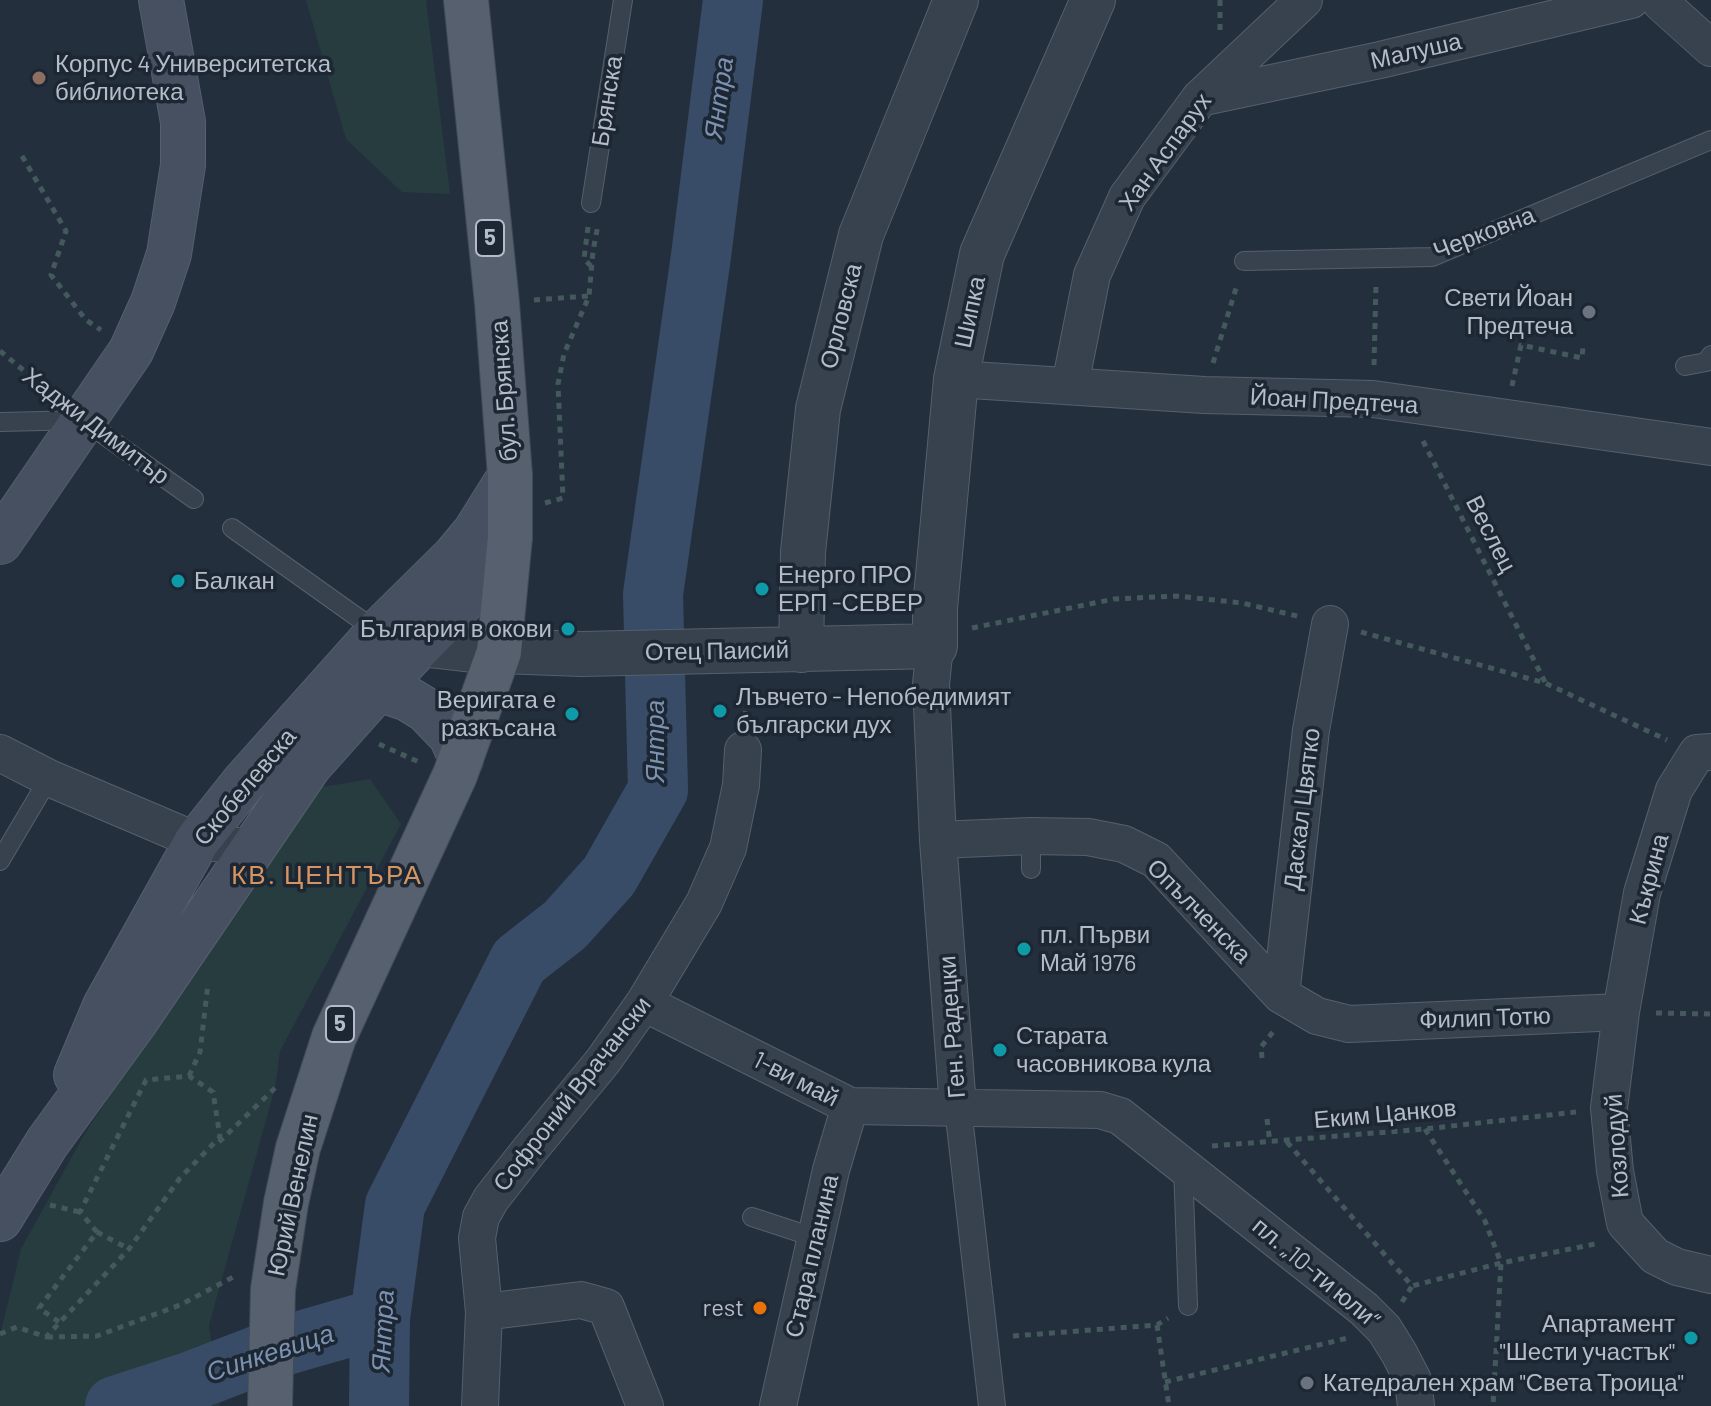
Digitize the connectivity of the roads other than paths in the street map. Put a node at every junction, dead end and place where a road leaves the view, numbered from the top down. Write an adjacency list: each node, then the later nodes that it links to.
1 (161, 0): 17 (main road)
2 (466, 0): 20 (main road, бул. Брянска / 5)
3 (623, 0): 11 (lane, Брянска)
4 (956, 0): 29 (street, Орловска)
5 (1093, 0): 15 (street, Шипка)
6 (1304, 0): 9 (street, Хан Аспарух)
7 (1653, 1): 8 (street); 9 (street, Малуша)
8 (1711, 48)
9 (1200, 98): 16 (street, Хан Аспарух)
10 (1711, 140): 12 (lane, Черковна)
11 (595, 211)
12 (1244, 261)
13 (1711, 355): 14 (lane)
14 (1685, 366)
15 (956, 379): 16 (street, Йоан Предтеча); 28 (street, Шипка)
16 (1070, 385): 19 (street, Йоан Предтеча)
17 (83, 420): 18 (lane); 21 (lane, Хаджи Димитър); 24 (main road)
18 (0, 422)
19 (1711, 447)
20 (510, 476): 23 (main road, бул. Брянска / 5); 26 (main road, Скобелевска)
21 (194, 499)
22 (232, 528): 26 (lane)
23 (510, 537): 27 (main road, Скобелевска); 30 (main road, бул. Брянска / 5)
24 (0, 542)
25 (1330, 624): 42 (street, Даскал Цвятко)
26 (378, 632): 27 (street, Отец Паисий); 31 (main road, Скобелевска)
27 (420, 644): 30 (street, Отец Паисий); 32 (main road, Скобелевска)
28 (935, 646): 29 (street, Отец Паисий); 38 (street, Ген. Радецки)
29 (801, 650): 30 (street, Отец Паисий)
30 (499, 652): 36 (main road, бул. Брянска / 5)
31 (326, 691): 32 (main road); 39 (main road, Скобелевска)
32 (376, 691): 36 (main road); 40 (main road, Скобелевска)
33 (743, 750): 43 (street, Софроний Врачански)
34 (1704, 752): 44 (street, Къкрина)
35 (0, 753): 37 (street)
36 (458, 767): 56 (main road, Юрий Венелин / 5)
37 (49, 778): 39 (street); 41 (lane)
38 (938, 840): 42 (street, Опълченска); 47 (street, Ген. Радецки)
39 (197, 841): 40 (street); 48 (main road, Скобелевска)
40 (255, 844): 48 (main road, Скобелевска)
41 (0, 861)
42 (1281, 995): 45 (street, Опълченска)
43 (644, 1003): 46 (street, 1-ви май); 55 (street, Софроний Врачански)
44 (1621, 1012): 45 (street, Филип Тотю); 53 (street, Козлодуй)
45 (1349, 1024)
46 (850, 1106): 47 (street, 1-ви май); 52 (street, Стара планина)
47 (958, 1108): 49 (street, 1-ви май); 60 (street, Ген. Радецки)
48 (47, 1143): 51 (main road, Скобелевска)
49 (1174, 1156): 54 (lane); 61 (street, пл. „10-ти юли“)
50 (752, 1217): 52 (lane)
51 (0, 1219)
52 (816, 1238): 59 (street, Стара планина)
53 (1711, 1275)
54 (1188, 1306)
55 (484, 1312): 57 (street, Софроний Врачански); 58 (street)
56 (270, 1406)
57 (480, 1406)
58 (645, 1406)
59 (778, 1406)
60 (992, 1406)
61 (1416, 1406)

